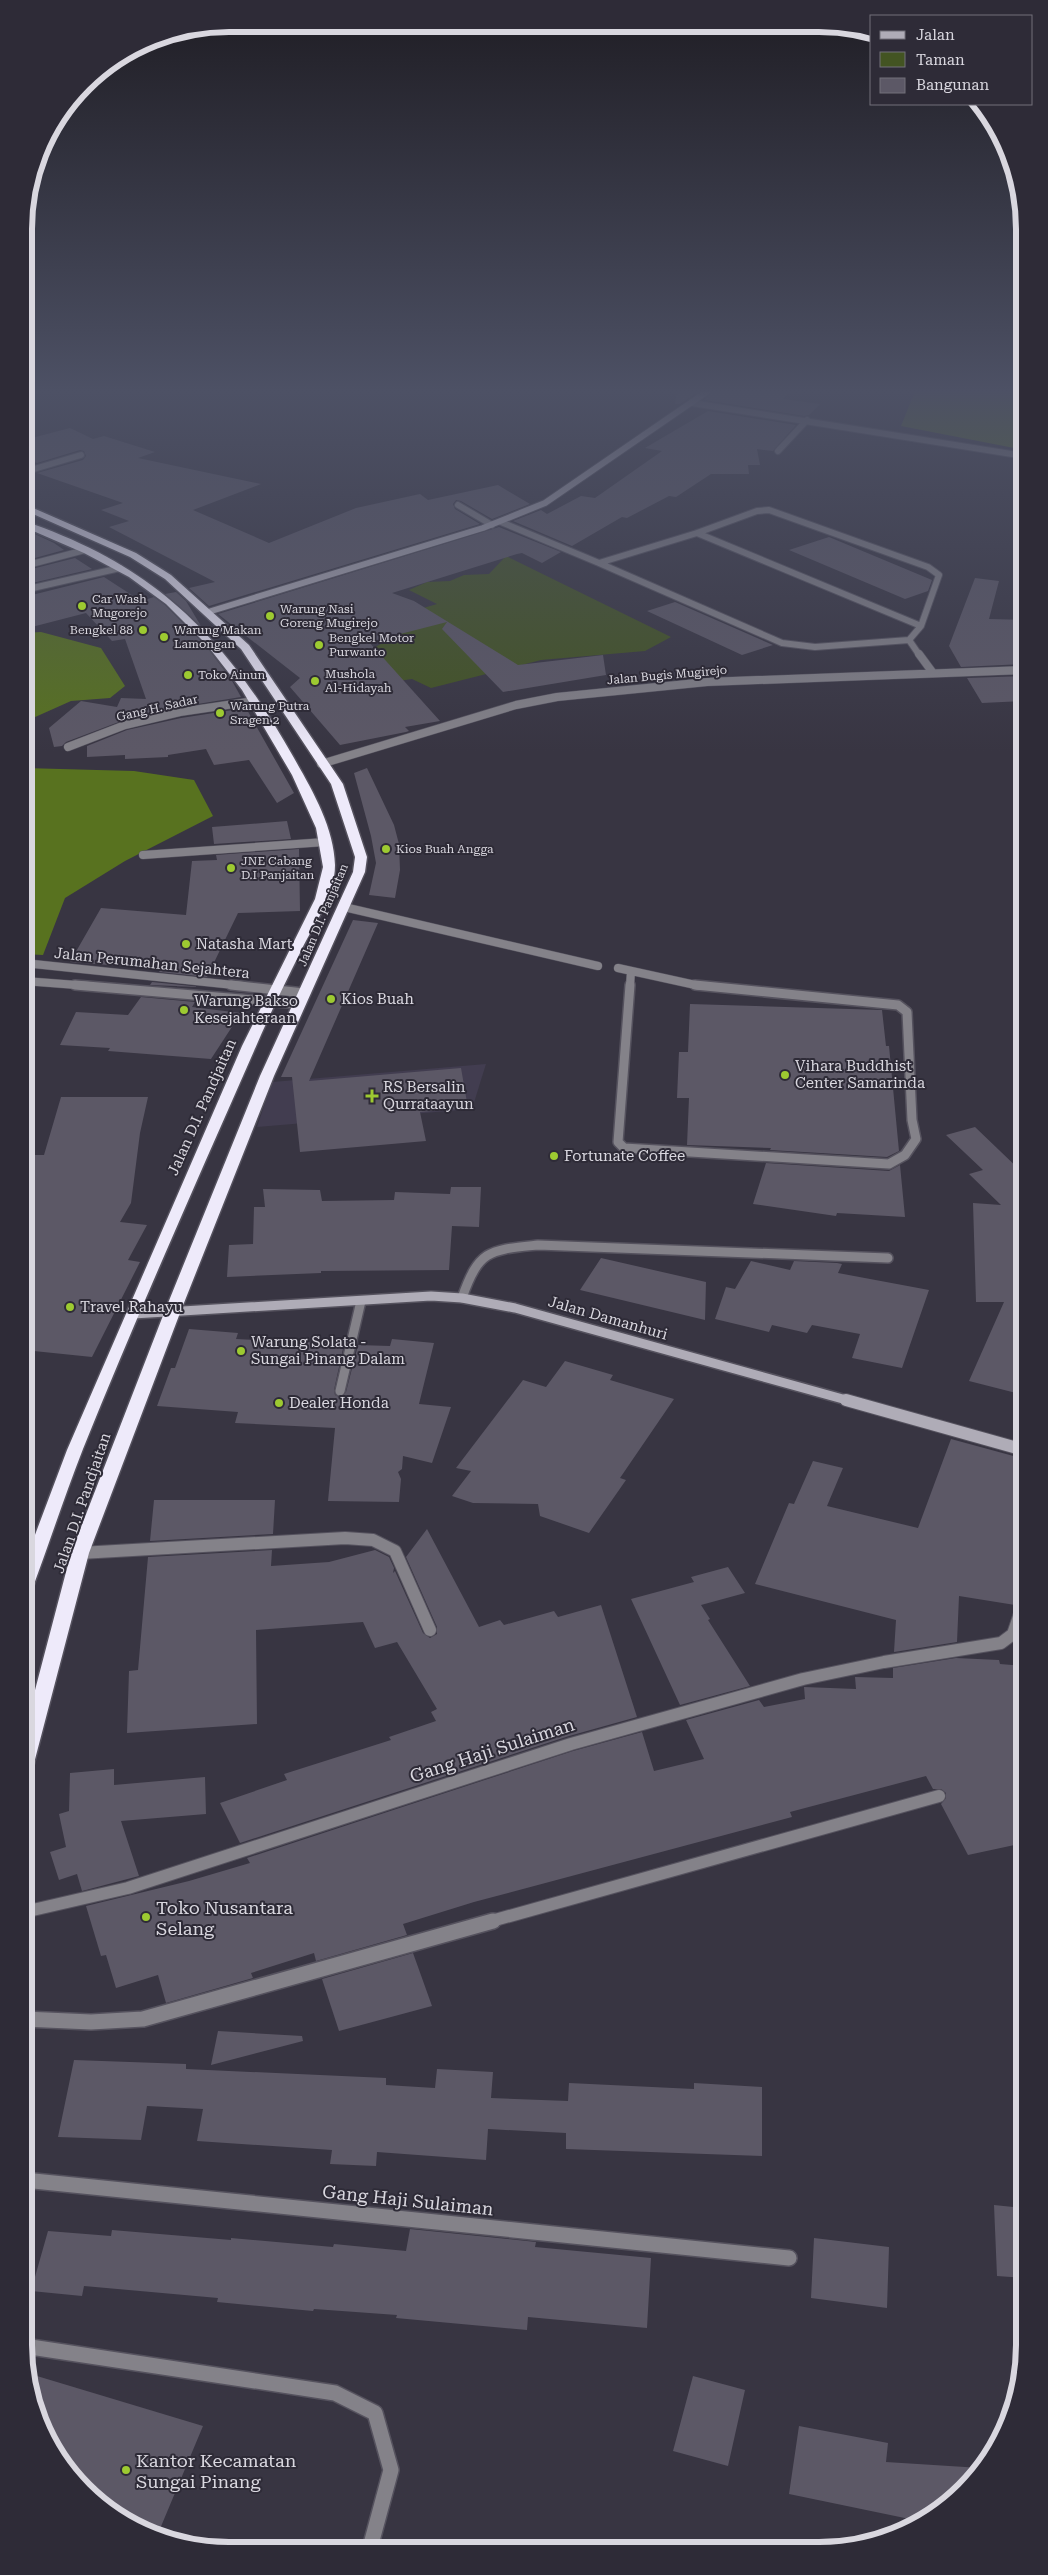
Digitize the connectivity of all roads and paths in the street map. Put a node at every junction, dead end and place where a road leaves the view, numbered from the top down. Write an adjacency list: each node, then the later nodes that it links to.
1 (33, 511): 15 (highway, Jalan D.I. Panjaitan)
2 (468, 511): 7 (street)
3 (525, 511): 6 (street)
4 (757, 511): 9 (street)
5 (777, 511): 17 (street)
6 (501, 522): 7 (street); 11 (street)
7 (492, 525): 15 (street)
8 (32, 527): 10 (highway, Jalan D.I. Pandjaitan)
9 (698, 533): 11 (street); 17 (street)
10 (85, 550): 12 (street); 13 (highway, Jalan D.I. Pandjaitan)
11 (599, 563): 18 (street)
12 (32, 564)
13 (120, 568): 14 (street); 16 (highway, Jalan D.I. Pandjaitan)
14 (32, 588)
15 (208, 612): 16 (highway); 23 (highway, Jalan D.I. Panjaitan)
16 (188, 618): 21 (highway, Jalan D.I. Pandjaitan)
17 (921, 626): 18 (street)
18 (909, 640): 20 (street)
19 (1016, 670): 20 (street, Jalan Bugis Mugirejo)
20 (933, 673): 23 (street, Jalan Bugis Mugirejo)
21 (254, 701): 22 (street, Gang H. Sadar); 24 (highway, Jalan D.I. Pandjaitan)
22 (68, 747)
23 (321, 764): 26 (highway, Jalan D.I. Panjaitan)
24 (326, 842): 25 (street); 32 (highway, Jalan D.I. Pandjaitan)
25 (143, 855)
26 (344, 907): 28 (street); 33 (highway, Jalan D.I. Panjaitan)
27 (32, 964): 32 (street, Jalan Perumahan Sejahtera)
28 (598, 966)
29 (618, 968): 30 (street)
30 (631, 971): 30 (street)
31 (32, 981): 32 (street, Jalan Perumahan Sejahtera)
32 (275, 996): 33 (street); 38 (highway, Jalan D.I. Pandjaitan)
33 (302, 999): 37 (highway, Jalan D.I. Panjaitan)
34 (888, 1258): 35 (street)
35 (462, 1298): 36 (street, Jalan Damanhuri); 40 (street, Jalan Damanhuri)
36 (361, 1301): 37 (street, Jalan Damanhuri); 39 (street)
37 (172, 1313): 38 (street, Jalan Damanhuri); 41 (highway, Jalan D.I. Pandjaitan)
38 (133, 1314): 42 (highway, Jalan D.I. Pandjaitan)
39 (340, 1390)
40 (1016, 1448)
41 (80, 1553): 44 (street); 45 (highway, Jalan D.I. Pandjaitan)
42 (32, 1566)
43 (1016, 1625): 47 (street, Gang Haji Sulaiman)
44 (430, 1630)
45 (32, 1736)
46 (939, 1796): 48 (street)
47 (32, 1910)
48 (32, 2019)
49 (32, 2181): 50 (street, Gang Haji Sulaiman)
50 (789, 2258)
51 (32, 2347): 52 (street)
52 (372, 2542)

